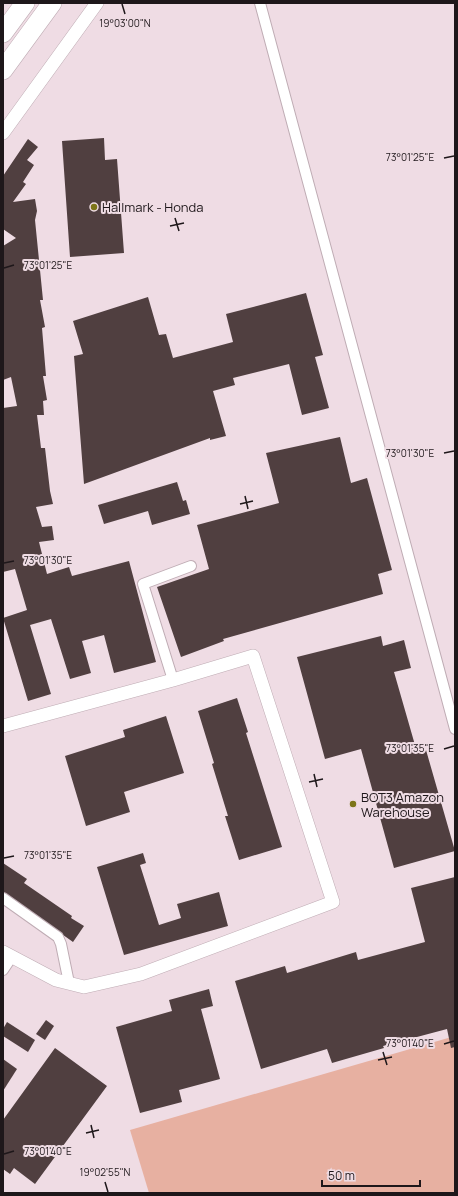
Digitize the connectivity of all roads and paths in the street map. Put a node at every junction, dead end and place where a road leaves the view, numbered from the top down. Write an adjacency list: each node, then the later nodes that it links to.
1 (25, 3): 5 (highway)
2 (52, 3): 6 (highway)
3 (97, 3): 7 (street)
4 (260, 3): 11 (street)
5 (3, 33)
6 (3, 70)
7 (3, 133)
8 (191, 566): 9 (street)
9 (173, 680): 10 (street); 15 (street)
10 (3, 726)
11 (455, 729)
12 (3, 898): 15 (street)
13 (7, 955): 14 (street); 15 (street)
14 (3, 970)
15 (69, 983)

